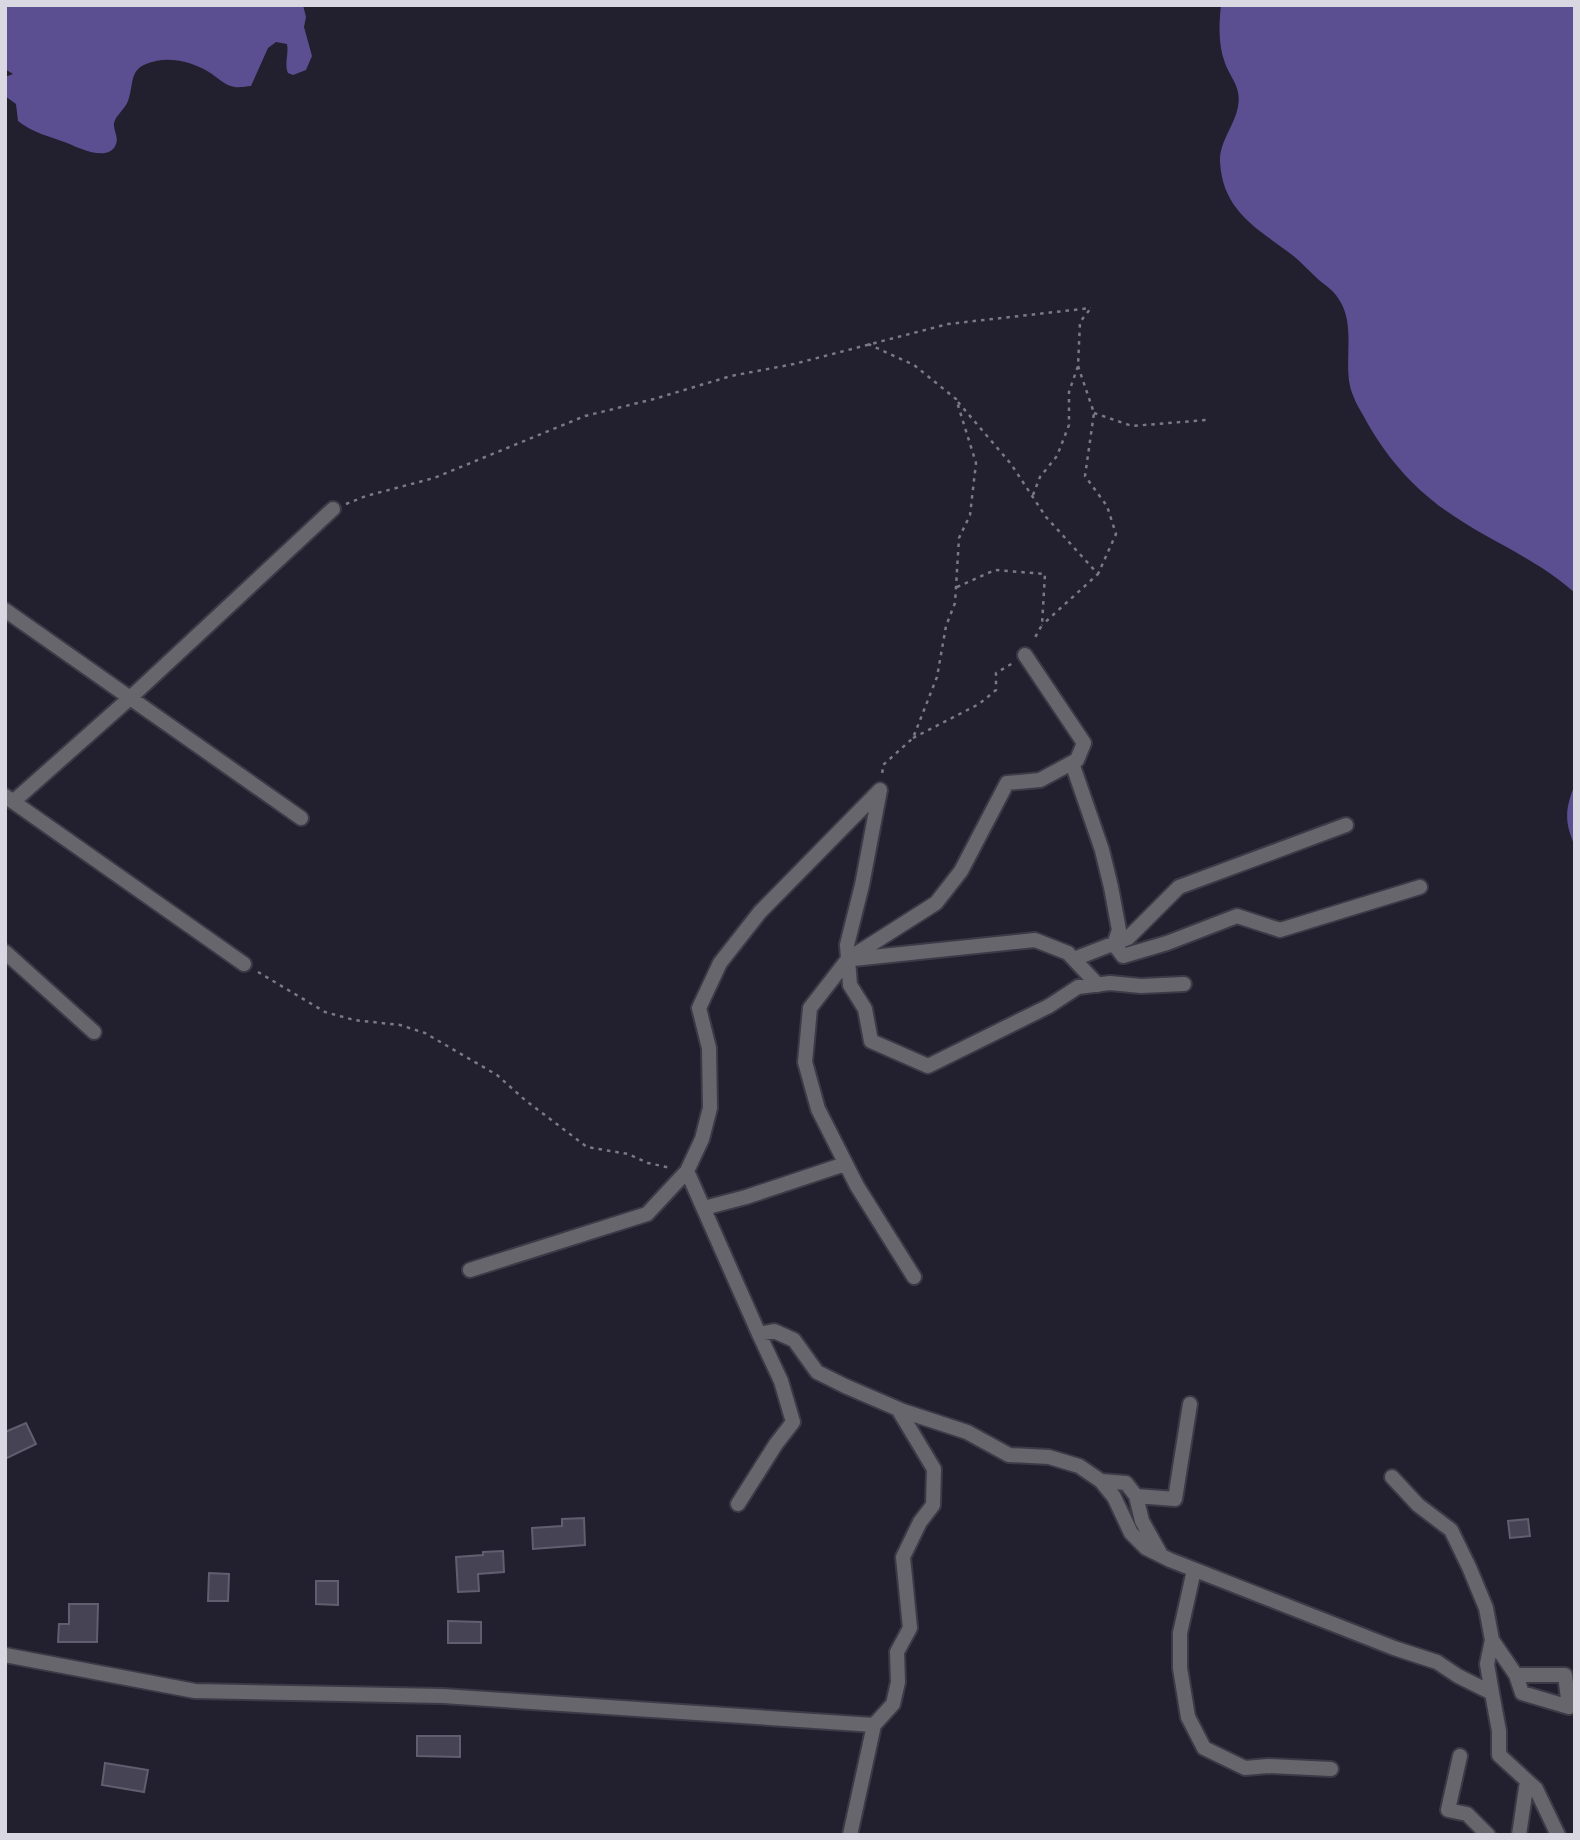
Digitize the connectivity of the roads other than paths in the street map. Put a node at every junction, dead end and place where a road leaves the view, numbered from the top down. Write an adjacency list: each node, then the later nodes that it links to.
1 (333, 509): 4 (street)
2 (5, 610): 4 (street)
3 (1025, 655): 5 (street)
4 (130, 698): 6 (street); 7 (street)
5 (1072, 763): 10 (street); 12 (street)
6 (9, 798): 14 (street)
7 (301, 818)
8 (1346, 825): 10 (street)
9 (1420, 887): 10 (street)
10 (1114, 944): 13 (street)
11 (5, 952): 17 (street)
12 (848, 959): 13 (street); 16 (street); 18 (street); 19 (street)
13 (1074, 959): 16 (street)
14 (244, 964)
15 (1184, 984): 16 (street)
16 (1098, 985)
17 (94, 1032)
18 (845, 1164): 20 (street); 22 (street)
19 (687, 1171): 20 (street); 21 (street)
20 (704, 1208): 23 (street)
21 (470, 1270)
22 (914, 1277)
23 (759, 1334): 25 (street); 29 (street)
24 (1189, 1404): 28 (street)
25 (898, 1409): 27 (street); 36 (street)
26 (1392, 1477): 32 (street)
27 (1101, 1480): 28 (street); 30 (street)
28 (1136, 1496): 30 (street)
29 (738, 1504)
30 (1162, 1556): 31 (street)
31 (1194, 1570): 35 (street); 38 (street)
32 (1492, 1640): 34 (street); 35 (street)
33 (5, 1656): 36 (street)
34 (1516, 1675)
35 (1492, 1693): 39 (street)
36 (874, 1724): 40 (street)
37 (1460, 1756): 41 (street)
38 (1331, 1769)
39 (1527, 1780): 42 (street); 43 (street)
40 (850, 1835)
41 (1488, 1835)
42 (1519, 1835)
43 (1558, 1835)

